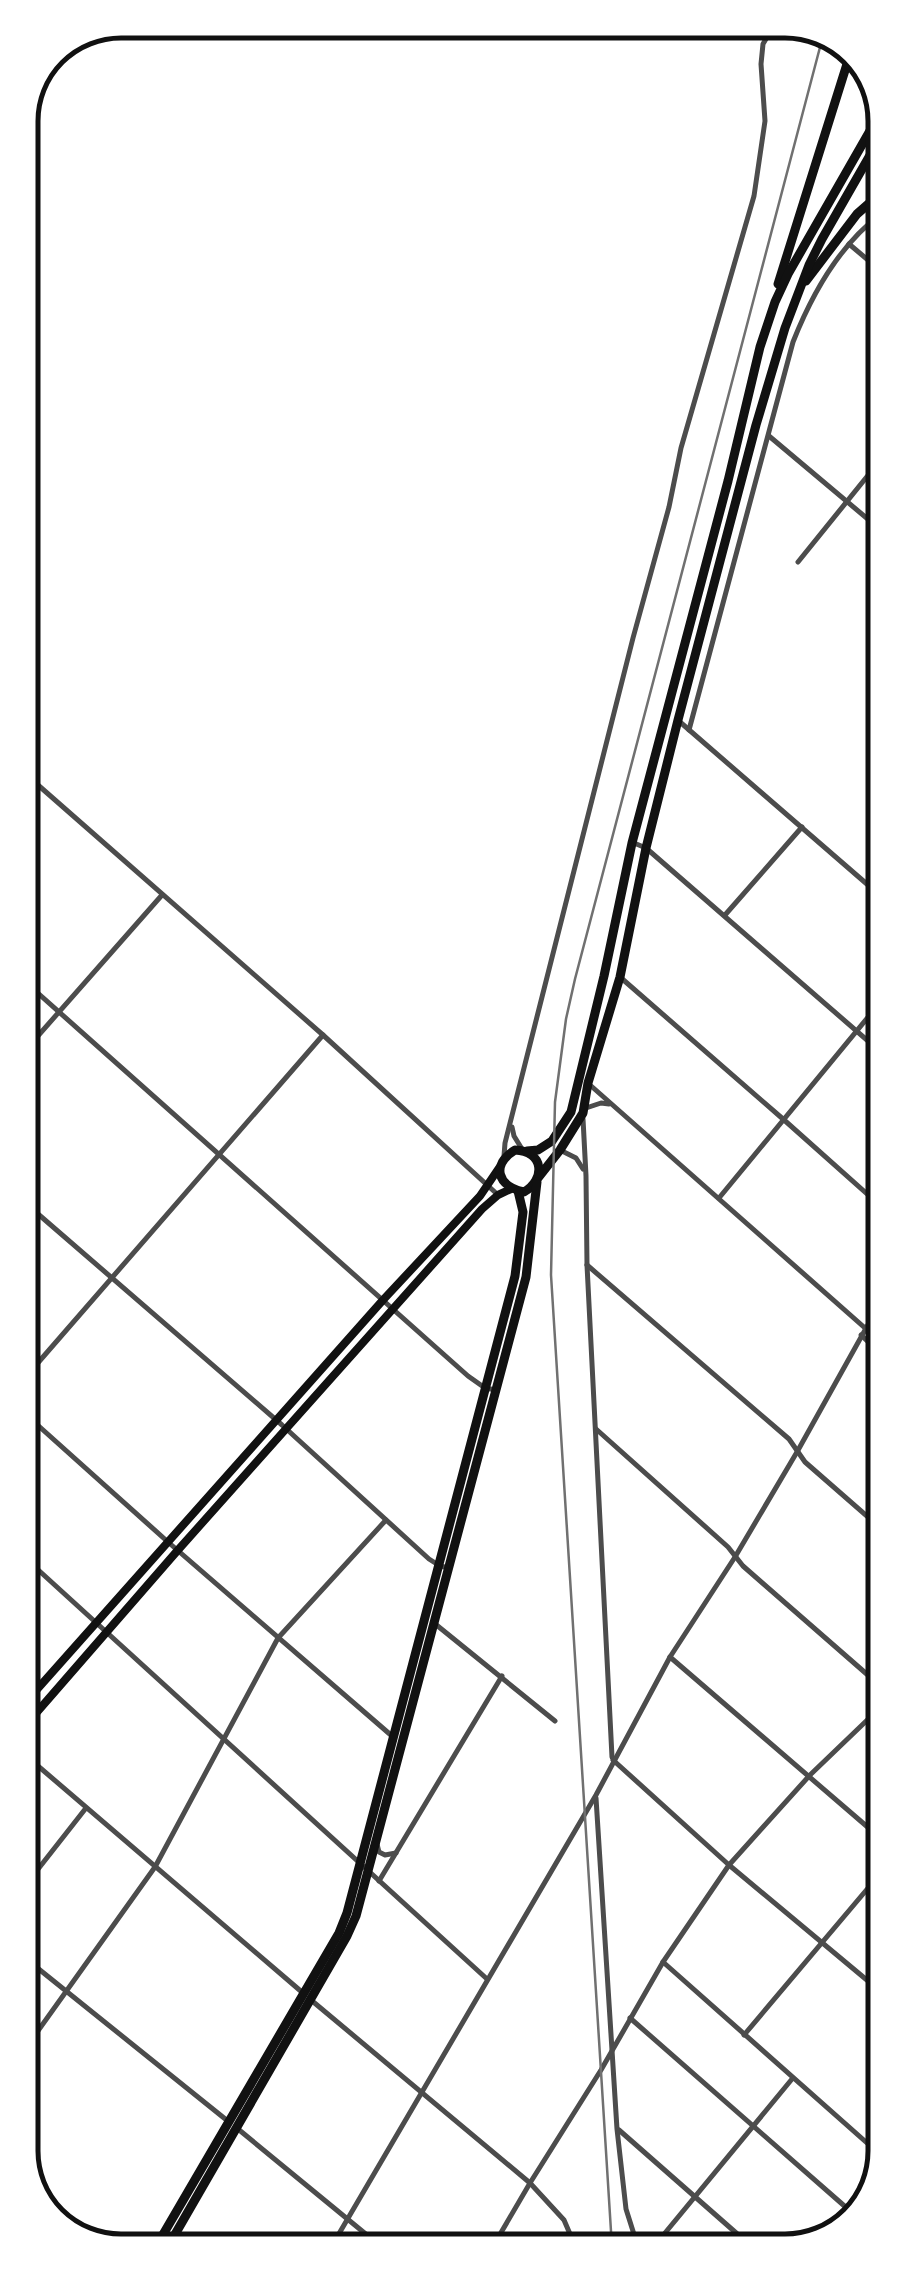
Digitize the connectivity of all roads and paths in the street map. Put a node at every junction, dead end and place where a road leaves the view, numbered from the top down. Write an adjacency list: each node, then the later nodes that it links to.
1 (766, 38): 37 (street)
2 (847, 65): 10 (main road)
3 (868, 134): 10 (main road)
4 (868, 158): 9 (main road)
5 (868, 204): 9 (main road)
6 (868, 227): 7 (street)
7 (850, 244): 8 (street); 11 (street)
8 (868, 260)
9 (799, 291): 16 (main road)
10 (760, 347): 20 (main road)
11 (769, 436): 13 (street); 17 (street)
12 (868, 475): 13 (street)
13 (846, 502): 14 (street); 15 (street)
14 (868, 520)
15 (798, 562)
16 (678, 720): 17 (street); 21 (main road)
17 (689, 730): 19 (street)
18 (38, 785): 23 (street)
19 (802, 827): 22 (street); 24 (street)
20 (632, 843): 21 (street); 39 (main road)
21 (646, 848): 24 (street); 25 (main road)
22 (868, 885)
23 (162, 895): 27 (street); 31 (street)
24 (724, 915): 29 (street)
25 (620, 978): 33 (main road); 36 (street)
26 (38, 993): 27 (street)
27 (60, 1012): 30 (street); 40 (street)
28 (868, 1017): 29 (street)
29 (856, 1031): 32 (street); 36 (street)
30 (38, 1036)
31 (323, 1036): 40 (street); 44 (street)
32 (868, 1041)
33 (588, 1083): 34 (street); 35 (main road)
34 (612, 1104): 35 (street); 48 (street)
35 (583, 1111): 38 (main road); 42 (street)
36 (784, 1119): 47 (street); 48 (street)
37 (511, 1124): 39 (street); 41 (street)
38 (560, 1150): 42 (street); 43 (main road)
39 (525, 1151): 41 (main road); 43 (main road)
40 (219, 1154): 51 (street); 52 (street)
41 (503, 1161): 44 (main road); 45 (main road)
42 (586, 1176): 50 (street)
43 (537, 1180): 45 (main road); 59 (main road)
44 (488, 1186): 46 (street); 52 (main road)
45 (514, 1190): 46 (main road); 59 (main road)
46 (498, 1195): 53 (main road)
47 (868, 1195)
48 (718, 1198): 55 (street)
49 (38, 1213): 51 (street)
50 (587, 1264): 63 (street); 64 (street)
51 (112, 1276): 58 (street); 60 (street)
52 (383, 1300): 53 (street); 60 (main road)
53 (392, 1308): 59 (street); 62 (main road)
54 (868, 1324): 55 (street)
55 (866, 1328): 56 (street)
56 (861, 1335): 57 (street); 64 (street)
57 (868, 1342)
58 (38, 1362)
59 (491, 1389): 70 (main road)
60 (277, 1420): 62 (street); 67 (main road)
61 (38, 1425): 67 (street)
62 (286, 1428): 66 (street); 68 (main road)
63 (596, 1429): 69 (street); 85 (street)
64 (797, 1452): 65 (street); 69 (street)
65 (868, 1517)
66 (386, 1520): 70 (street); 75 (street)
67 (168, 1542): 68 (street); 72 (main road)
68 (178, 1550): 74 (main road); 75 (street)
69 (736, 1557): 76 (street); 77 (street)
70 (444, 1567): 73 (main road); 84 (main road)
71 (38, 1570): 72 (street)
72 (97, 1623): 74 (street); 79 (main road)
73 (434, 1623): 78 (street); 84 (main road)
74 (106, 1632): 80 (main road); 83 (street)
75 (278, 1638): 83 (street); 84 (street)
76 (670, 1657): 85 (street); 87 (street)
77 (868, 1675)
78 (502, 1676): 82 (street); 92 (street)
79 (38, 1688)
80 (38, 1712)
81 (868, 1720): 87 (street)
82 (555, 1721)
83 (223, 1739): 94 (street); 95 (street)
84 (399, 1739): 91 (main road); 95 (main road)
85 (612, 1760): 88 (street); 93 (street)
86 (38, 1766): 89 (street)
87 (810, 1776): 90 (street); 93 (street)
88 (596, 1795): 102 (street); 109 (street)
89 (86, 1808): 94 (street); 96 (street)
90 (868, 1827)
91 (377, 1844): 92 (street); 95 (main road)
92 (396, 1853): 97 (street)
93 (729, 1864): 99 (street); 100 (street)
94 (155, 1866): 104 (street); 105 (street)
95 (365, 1867): 97 (street); 105 (main road)
96 (38, 1869)
97 (379, 1881): 102 (street)
98 (868, 1888): 99 (street)
99 (823, 1942): 103 (street); 108 (street)
100 (663, 1962): 106 (street); 108 (street)
101 (38, 1969): 104 (street)
102 (488, 1980): 111 (street)
103 (868, 1981)
104 (68, 1992): 107 (street); 112 (street)
105 (307, 1997): 111 (street); 112 (main road)
106 (630, 2018): 109 (street); 113 (street)
107 (38, 2032)
108 (744, 2035): 110 (street)
109 (613, 2050): 114 (street); 116 (street)
110 (792, 2079): 113 (street); 115 (street)
111 (421, 2093): 116 (street); 119 (street)
112 (233, 2124): 119 (street); 120 (main road); 121 (main road)
113 (754, 2126): 117 (street); 118 (street)
114 (617, 2128): 117 (street); 126 (street)
115 (868, 2144)
116 (530, 2183): 124 (street); 125 (street)
117 (694, 2196): 127 (street); 128 (street)
118 (846, 2207)
119 (348, 2219): 122 (street); 123 (street)
120 (165, 2233)
121 (175, 2233)
122 (339, 2233)
123 (365, 2233)
124 (500, 2234)
125 (570, 2234)
126 (634, 2234)
127 (664, 2234)
128 (737, 2234)

